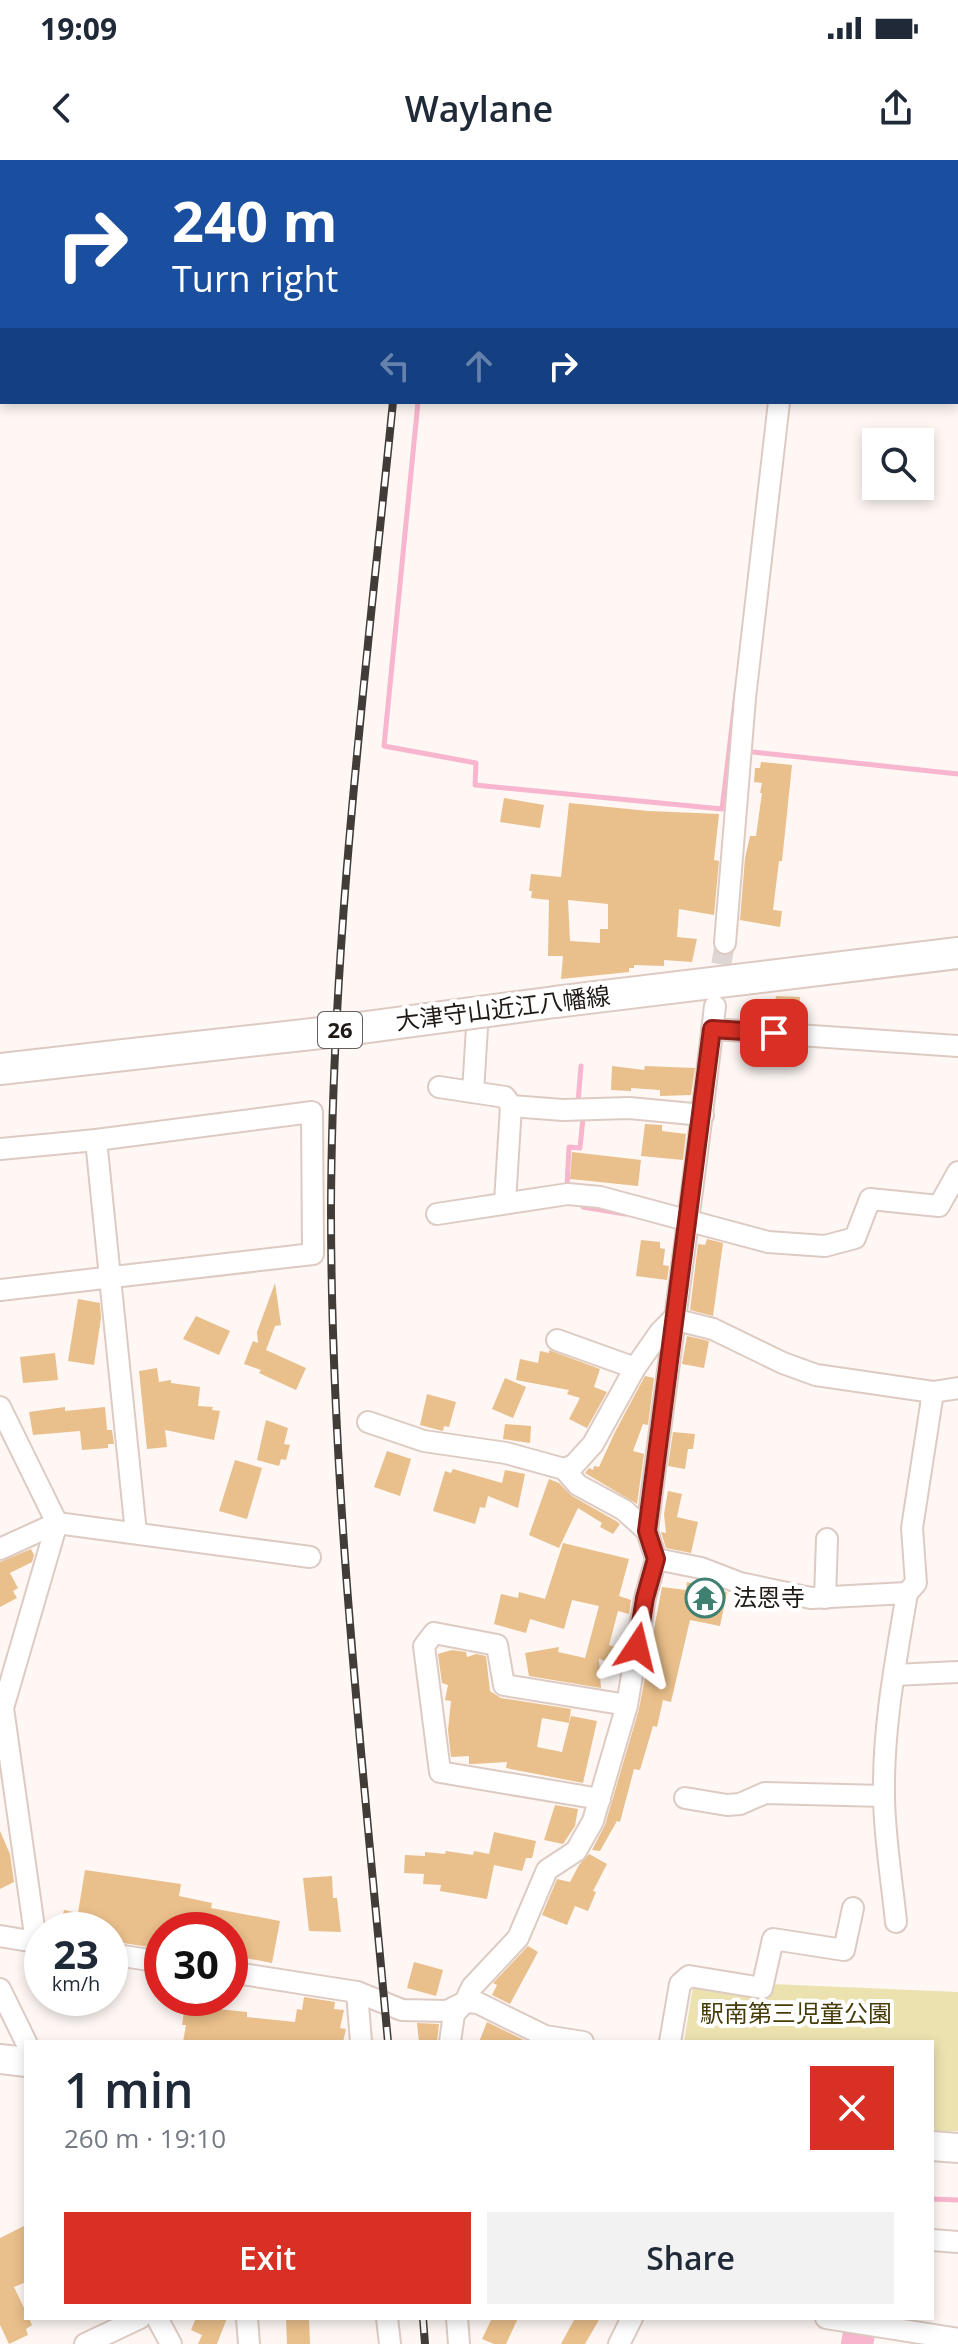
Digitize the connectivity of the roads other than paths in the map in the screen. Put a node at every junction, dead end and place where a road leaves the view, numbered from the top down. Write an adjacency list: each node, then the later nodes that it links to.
1 (779, 404): 2 (street)
2 (725, 943)
3 (958, 953): 8 (main road, 大津守山近江八幡線 / 26, bridge)
4 (715, 1006): 6 (street)
5 (477, 1027): 10 (street)
6 (712, 1029): 7 (street); 12 (street)
7 (958, 1046)
8 (0, 1069)
9 (439, 1087): 10 (street)
10 (473, 1092): 11 (street)
11 (511, 1106): 12 (street); 16 (street)
12 (703, 1115): 18 (street)
13 (96, 1140): 14 (street); 19 (street); 19 (street)
14 (0, 1149)
15 (958, 1172): 18 (street)
16 (505, 1202): 17 (street); 18 (street)
17 (437, 1214)
18 (688, 1220): 21 (street)
19 (111, 1279): 20 (street); 31 (street)
20 (0, 1290)
21 (673, 1319): 23 (street); 25 (street); 30 (street)
22 (557, 1340): 23 (street)
23 (635, 1368): 28 (street)
24 (958, 1388): 25 (street)
25 (933, 1392): 36 (street)
26 (0, 1407): 29 (street)
27 (368, 1422): 28 (street)
28 (564, 1469): 30 (street)
29 (57, 1523): 31 (street); 33 (street); 41 (street)
30 (647, 1531): 35 (street)
31 (136, 1533): 34 (street)
32 (827, 1539): 37 (street)
33 (0, 1549)
34 (310, 1557)
35 (656, 1559): 37 (street); 40 (street)
36 (907, 1593): 37 (street); 39 (street)
37 (825, 1598)
38 (958, 1672): 39 (street)
39 (894, 1675): 42 (street)
40 (627, 1705): 44 (street); 44 (street)
41 (2, 1708): 46 (street)
42 (884, 1796): 43 (street); 47 (street)
43 (685, 1798)
44 (600, 1799): 53 (street)
45 (853, 1908): 58 (street)
46 (34, 1912)
47 (896, 1922)
48 (0, 1936): 49 (street)
49 (24, 1940)
50 (248, 1975): 52 (street)
51 (0, 1989): 54 (street)
52 (357, 1992): 53 (street); 55 (street)
53 (465, 2002): 56 (street); 57 (street)
54 (25, 2040)
55 (361, 2040)
56 (450, 2040)
57 (570, 2040)
58 (670, 2040)
59 (0, 2059): 60 (street)
60 (24, 2062)
61 (934, 2146): 62 (street)
62 (958, 2148)
63 (934, 2240): 64 (street)
64 (958, 2242)
65 (136, 2320): 74 (street)
66 (158, 2320): 75 (street)
67 (247, 2320): 76 (street)
68 (387, 2320): 77 (street)
69 (457, 2320): 78 (street)
70 (631, 2320): 79 (street)
71 (833, 2320): 72 (street)
72 (866, 2329): 73 (street)
73 (958, 2339)
74 (85, 2344)
75 (171, 2344)
76 (249, 2344)
77 (390, 2344)
78 (459, 2344)
79 (619, 2344)

